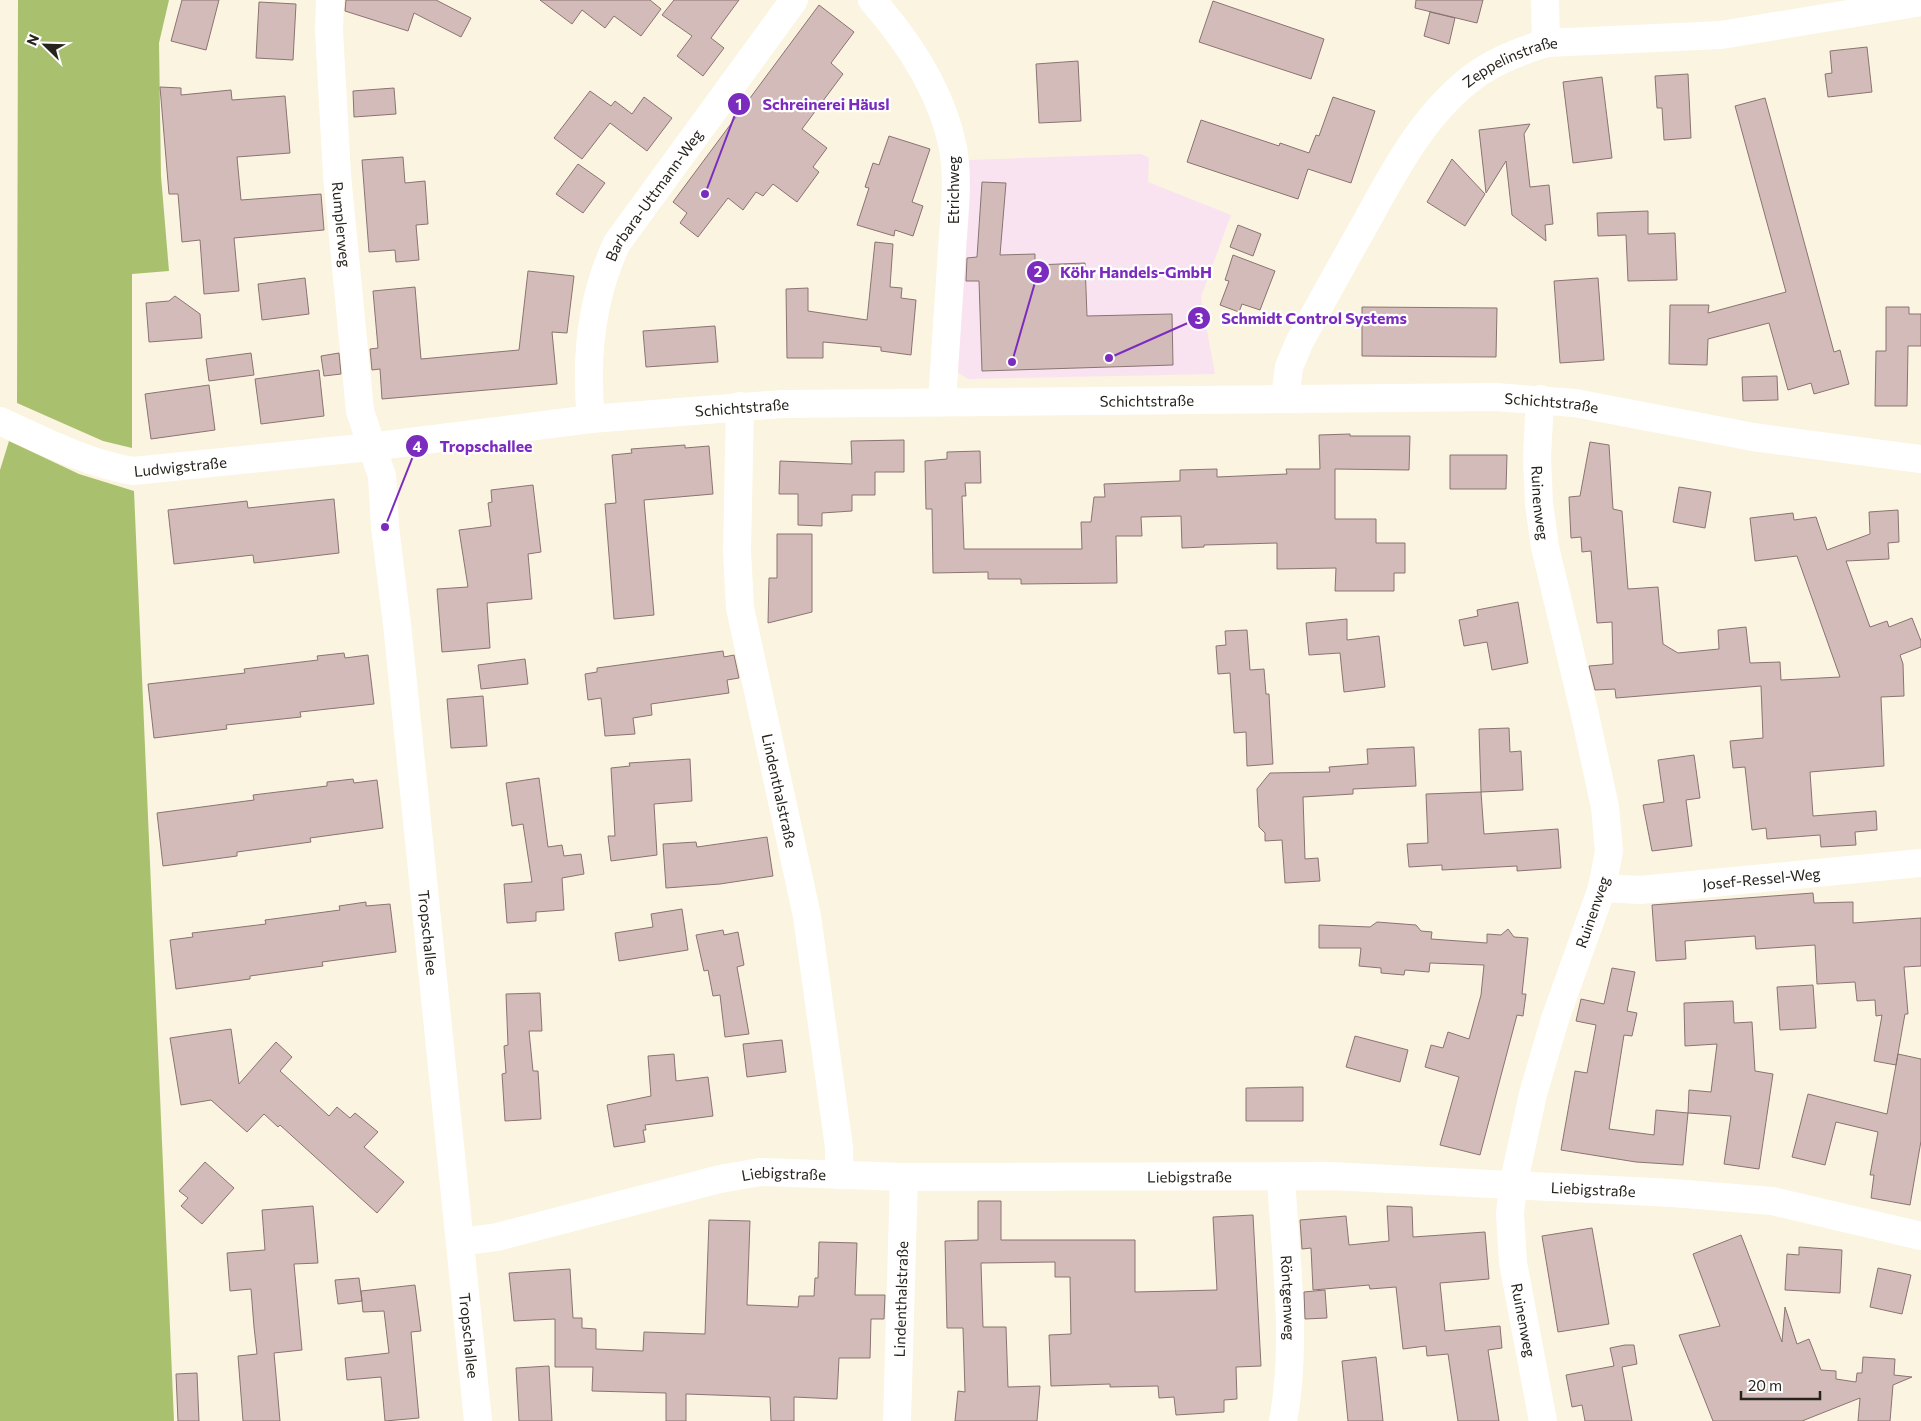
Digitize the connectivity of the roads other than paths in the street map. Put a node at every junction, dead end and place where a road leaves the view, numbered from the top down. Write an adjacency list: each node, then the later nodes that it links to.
1 (330, 0): 13 (street, Rumplerweg)
2 (794, 0): 11 (street, Barbara-Uttmann-Weg)
3 (872, 0): 9 (street, Etrichweg)
4 (1545, 0): 6 (street)
5 (1921, 2): 6 (street, Zeppelinstraße)
6 (1546, 43): 7 (street, Zeppelinstraße)
7 (1285, 398): 8 (street, Schichtstraße); 9 (street, Schichtstraße)
8 (1540, 399): 14 (street, Schichtstraße); 16 (street, Ruinenweg)
9 (942, 401): 10 (street, Schichtstraße)
10 (740, 406): 11 (street, Schichtstraße); 17 (street, Lindenthalstraße)
11 (590, 419): 13 (street, Schichtstraße)
12 (0, 421): 13 (street, Ludwigstraße)
13 (370, 447): 22 (street, Tropschallee)
14 (1921, 459)
15 (1921, 863): 16 (street, Josef-Ressel-Weg)
16 (1602, 888): 20 (street, Ruinenweg)
17 (839, 1175): 19 (street, Liebigstraße); 22 (street, Liebigstraße)
18 (1281, 1176): 19 (street, Liebigstraße); 20 (street, Liebigstraße); 25 (street, Röntgenweg)
19 (904, 1177): 24 (street, Lindenthalstraße)
20 (1513, 1186): 21 (street, Liebigstraße); 26 (street, Ruinenweg)
21 (1921, 1236)
22 (460, 1242): 23 (street, Tropschallee)
23 (478, 1421)
24 (897, 1421)
25 (1283, 1421)
26 (1542, 1421)

